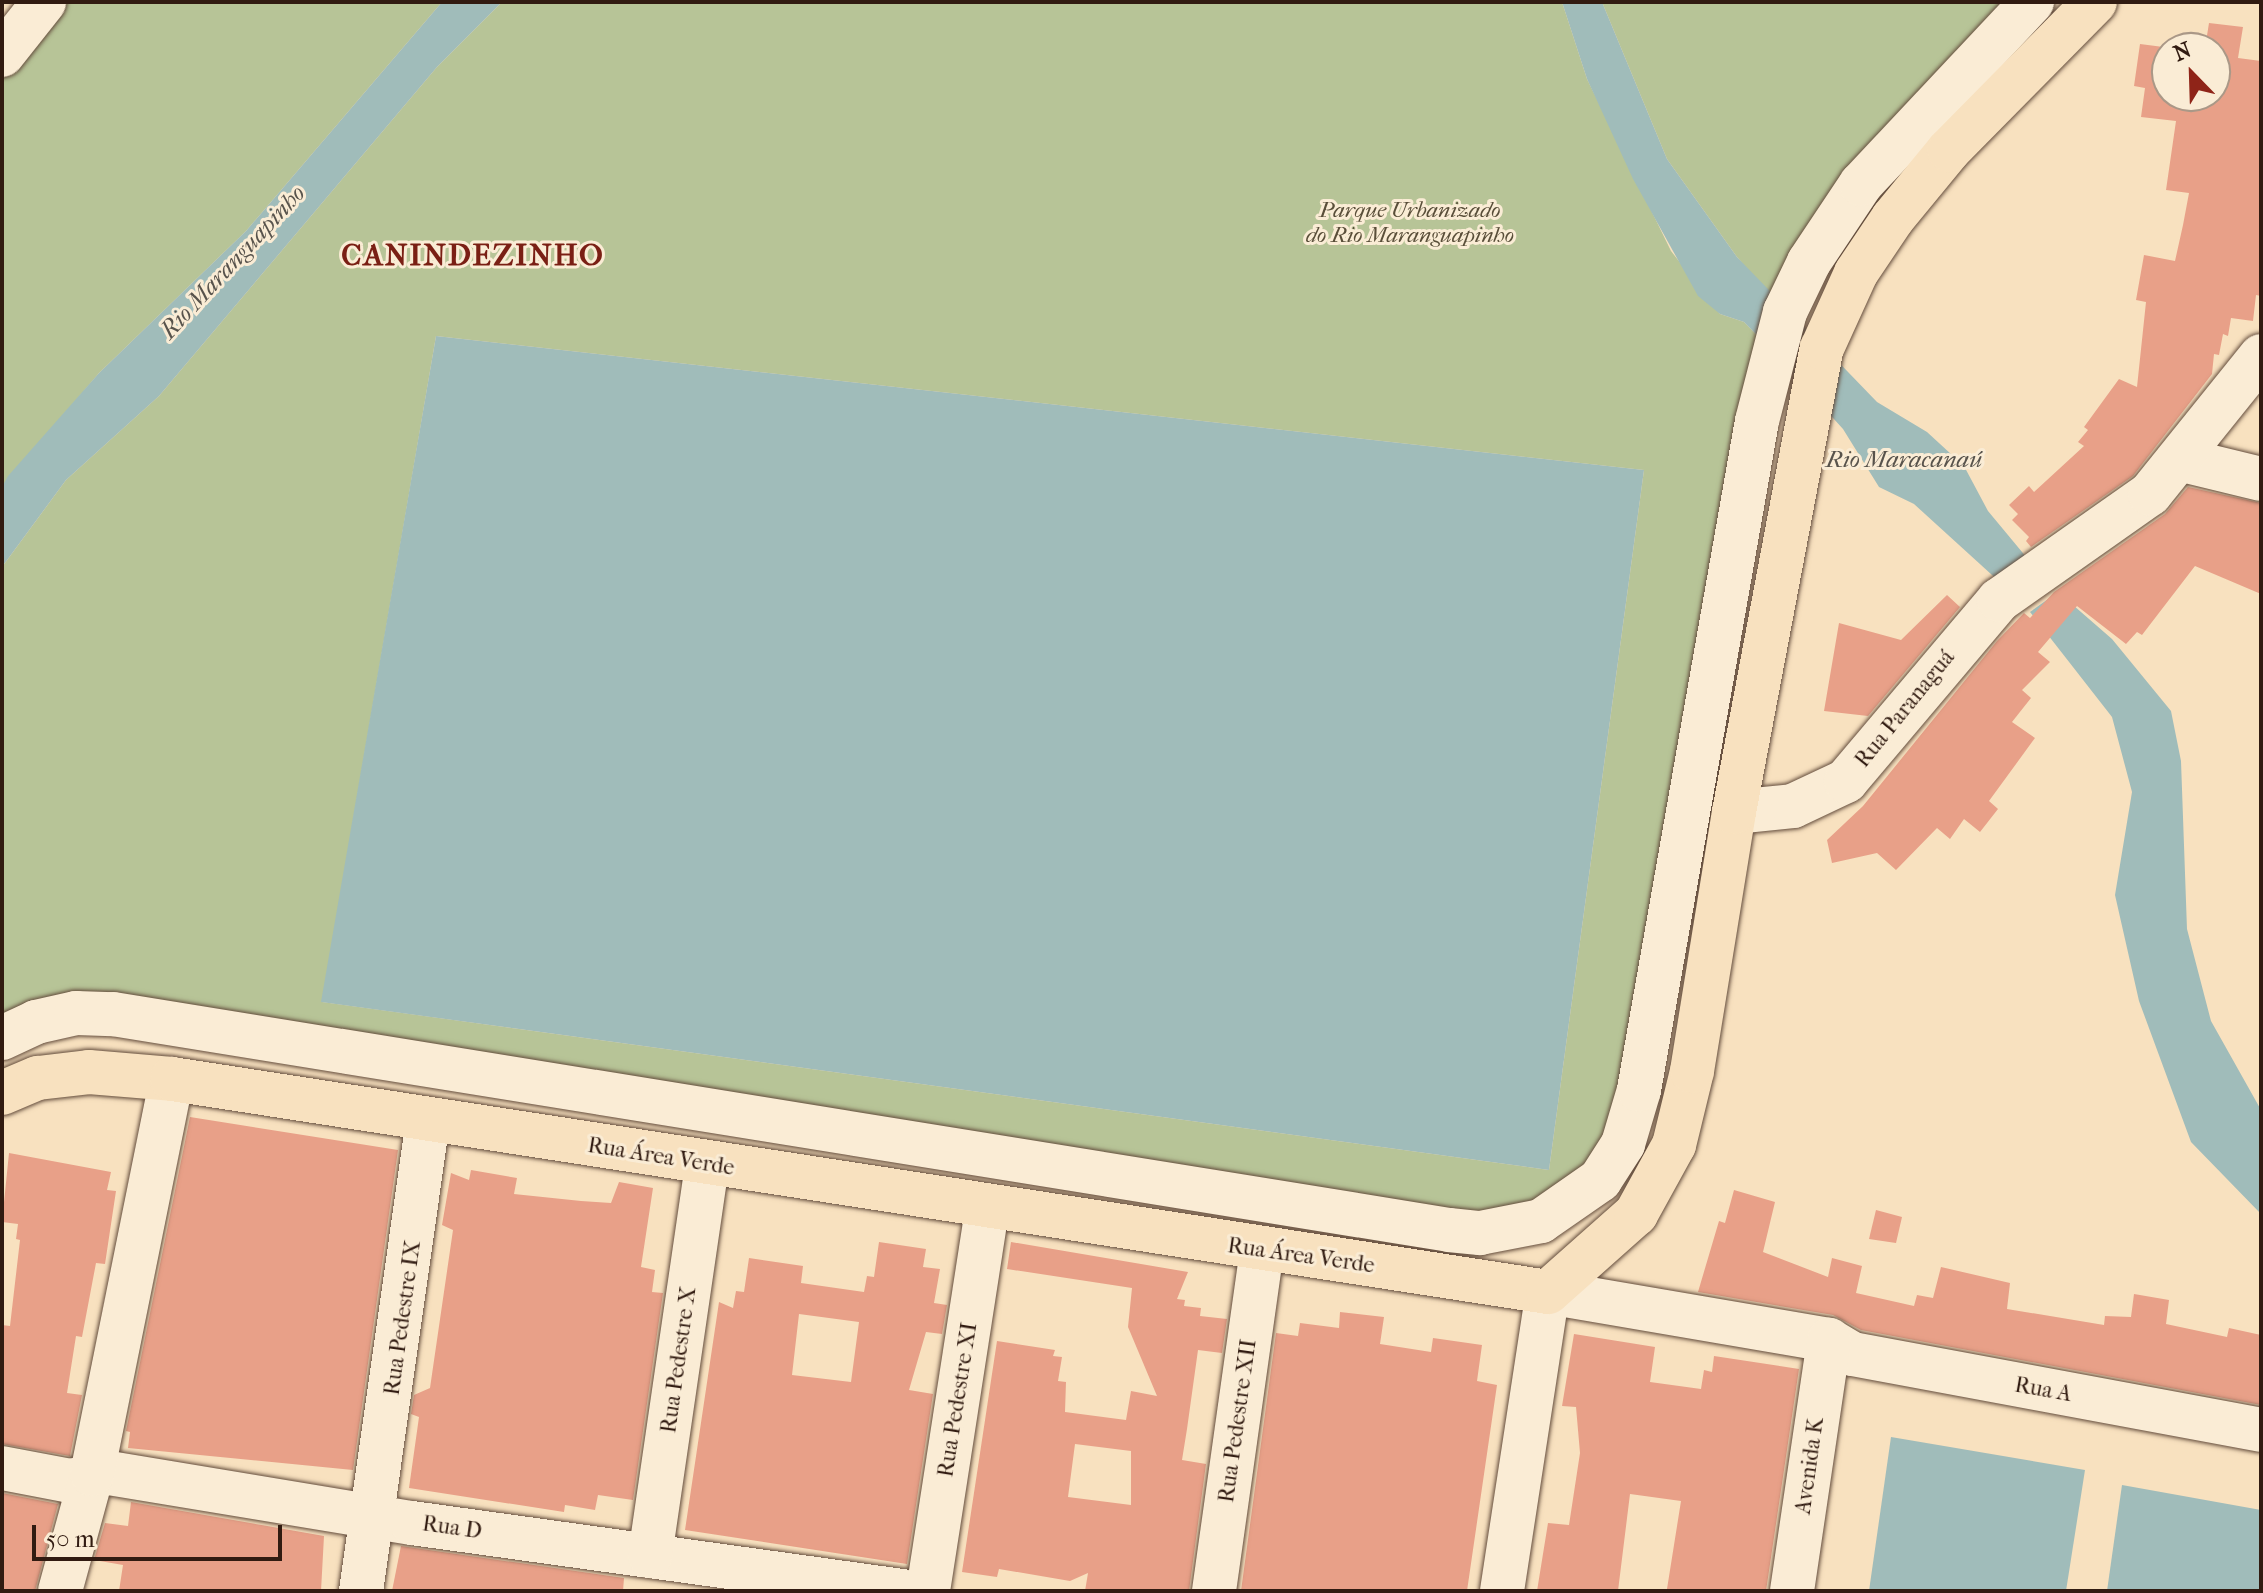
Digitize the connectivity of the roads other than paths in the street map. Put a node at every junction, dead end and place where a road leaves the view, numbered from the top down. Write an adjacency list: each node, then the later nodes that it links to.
1 (44, 2): 4 (street)
2 (2032, 2): 9 (street)
3 (2095, 2): 8 (main road)
4 (2, 55)
5 (2261, 356): 6 (street, Rua Paranaguá)
6 (2183, 460): 7 (street); 8 (street, Rua Paranaguá)
7 (2261, 479)
8 (1734, 812): 16 (main road)
9 (2, 1038)
10 (172, 1079): 11 (main road, Rua Área Verde); 12 (main road, Rua Área Verde); 20 (street)
11 (2, 1093)
12 (428, 1119): 13 (main road, Rua Área Verde); 21 (street, Rua Pedestre IX)
13 (707, 1165): 14 (main road, Rua Área Verde); 22 (street, Rua Pedestre X)
14 (987, 1209): 15 (main road, Rua Área Verde); 26 (street, Rua Pedestre XI)
15 (1262, 1250): 16 (main road, Rua Área Verde); 27 (street, Rua Pedestre XII)
16 (1548, 1292): 17 (street, Rua Área Verde); 28 (street)
17 (1829, 1340): 18 (street, Rua A); 29 (street, Avenida K)
18 (2261, 1430)
19 (2, 1468): 20 (street, Rua D)
20 (92, 1474): 21 (street, Rua D); 23 (street)
21 (374, 1517): 22 (street, Rua D); 24 (street, Rua Pedestre IX)
22 (650, 1556): 25 (street, Rua D)
23 (60, 1591)
24 (361, 1591)
25 (904, 1591)
26 (928, 1591)
27 (1214, 1591)
28 (1502, 1591)
29 (1792, 1591)

